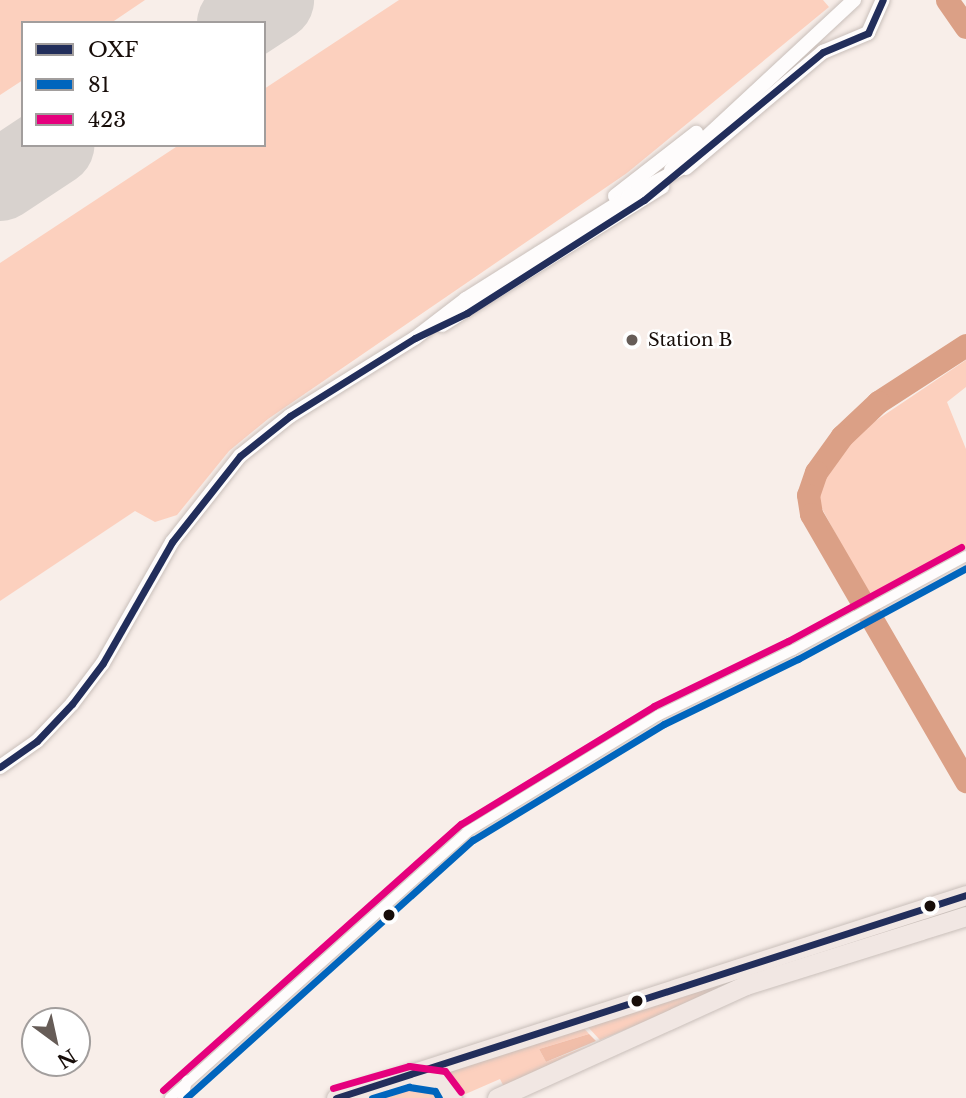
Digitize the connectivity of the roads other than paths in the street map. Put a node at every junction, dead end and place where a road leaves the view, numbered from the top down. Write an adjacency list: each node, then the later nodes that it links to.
1 (854, 0): 3 (street)
2 (883, 0): 4 (street)
3 (745, 98): 5 (street); 7 (street)
4 (691, 163): 5 (street); 6 (street)
5 (665, 177): 6 (street); 7 (street)
6 (644, 200): 8 (street)
7 (566, 235): 8 (street)
8 (415, 338): 10 (street)
9 (966, 556): 14 (street)
10 (0, 767)
11 (966, 895): 13 (highway)
12 (966, 916): 19 (highway)
13 (408, 1076): 17 (highway); 18 (highway)
14 (187, 1080): 15 (street); 16 (street)
15 (170, 1098)
16 (183, 1098)
17 (336, 1098)
18 (452, 1098)
19 (497, 1098)

